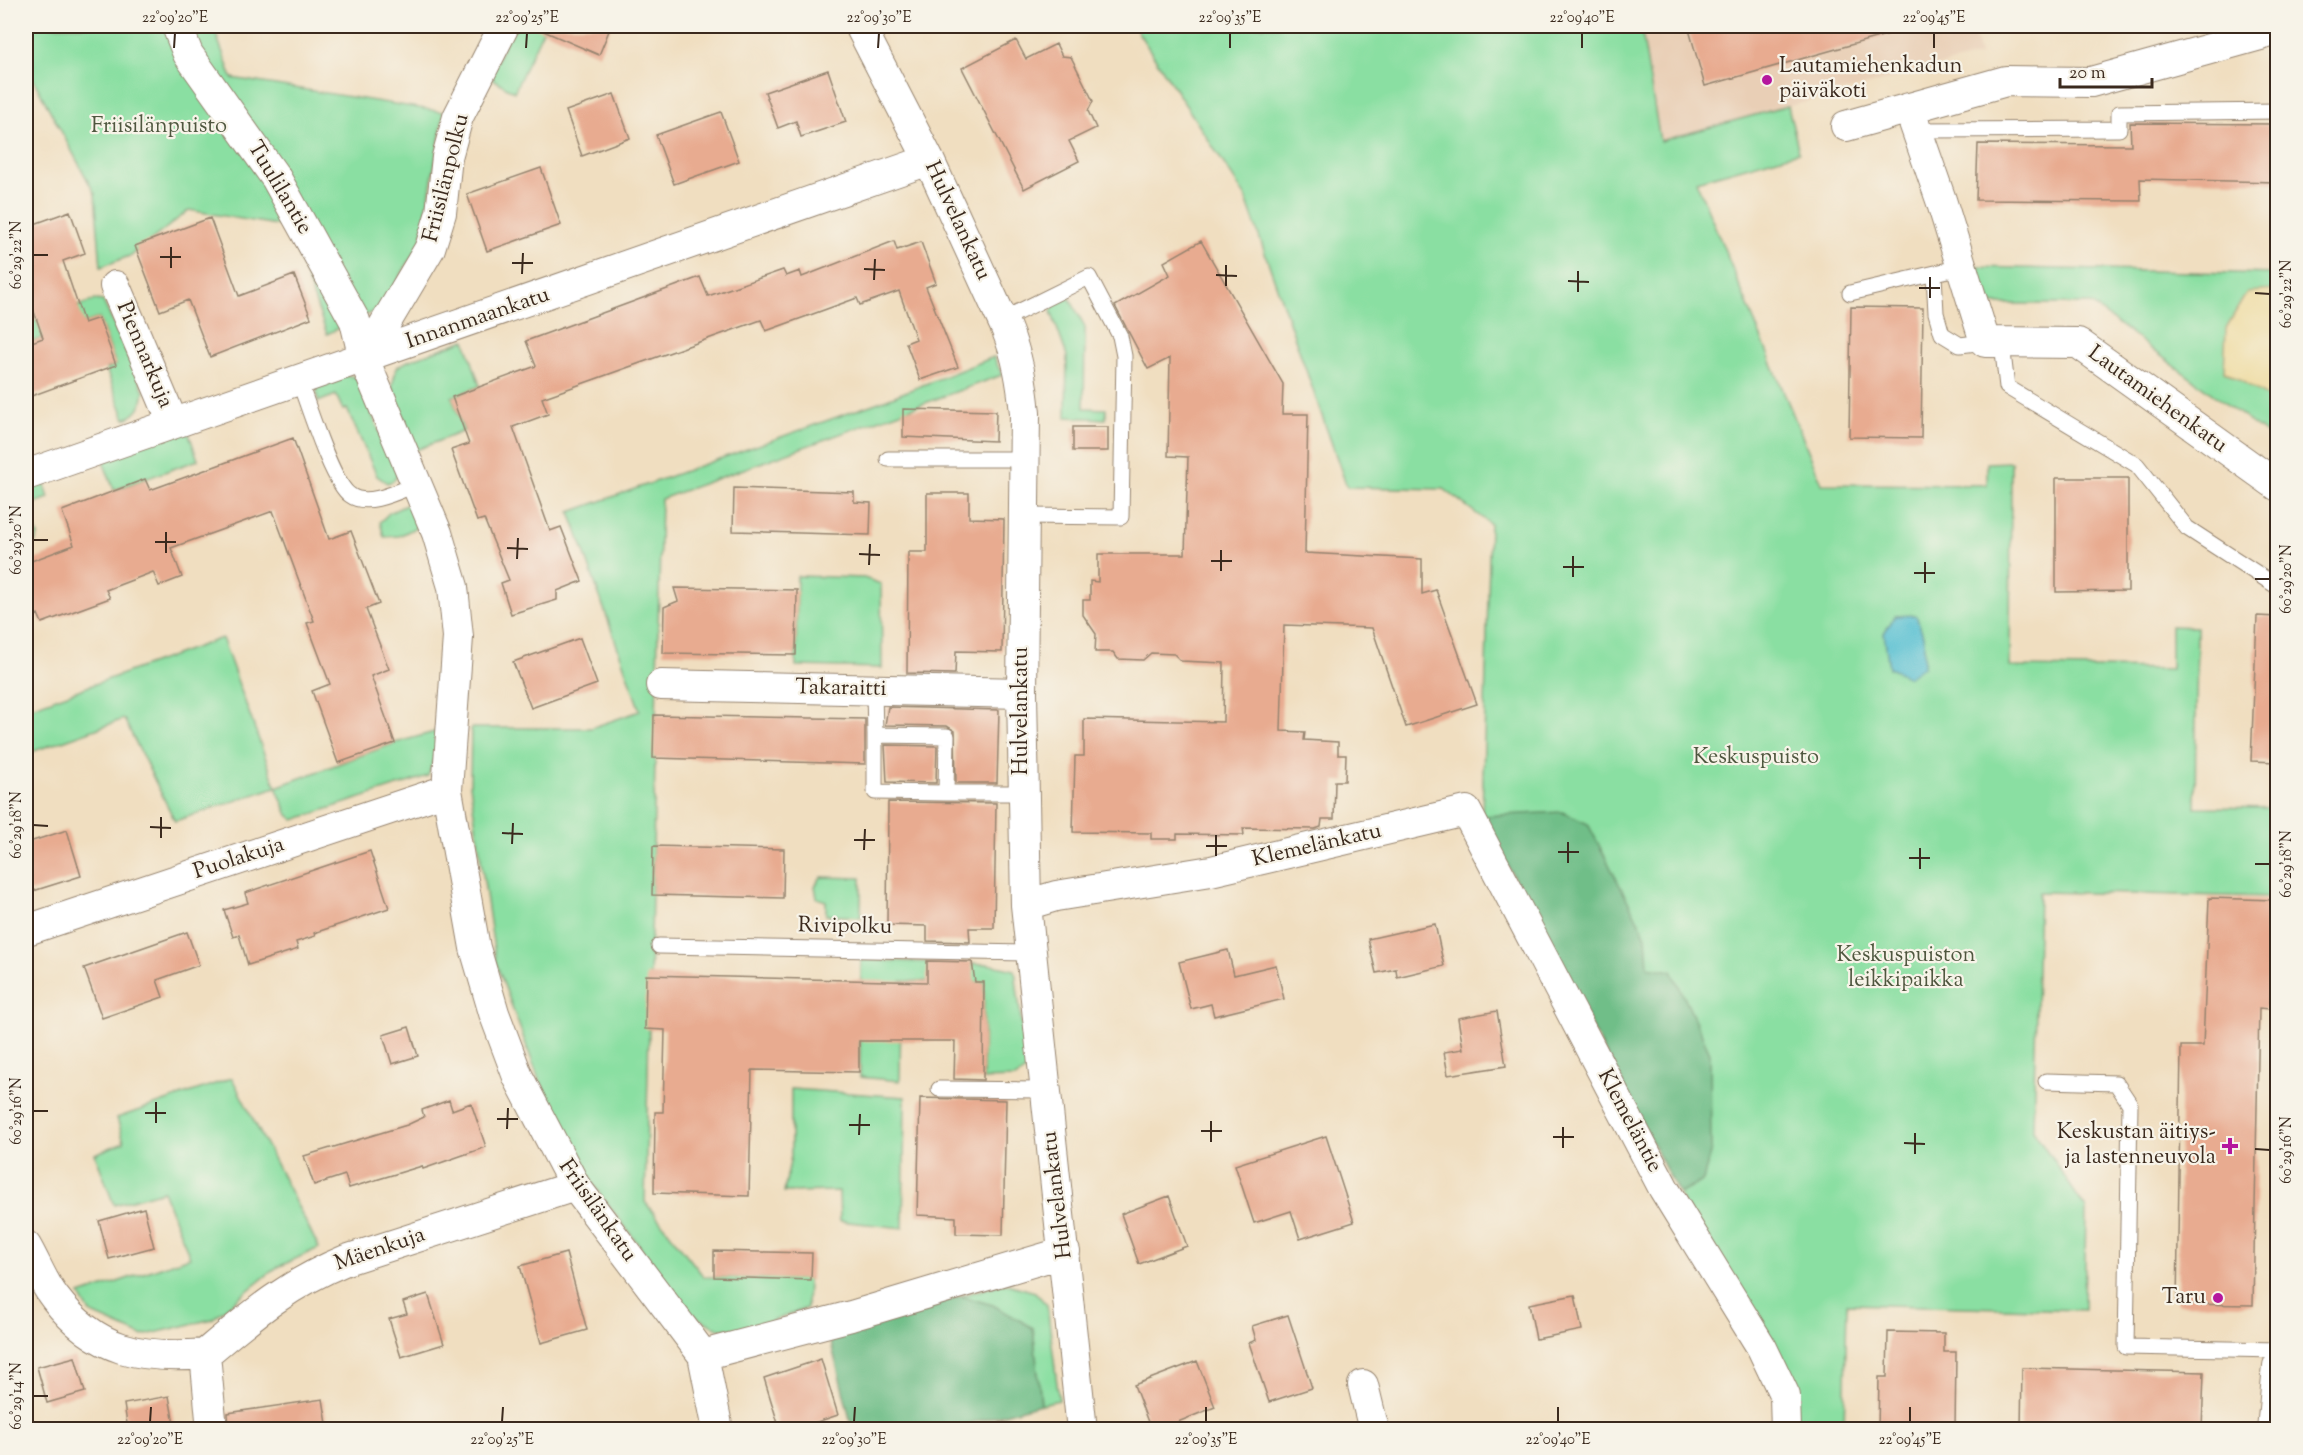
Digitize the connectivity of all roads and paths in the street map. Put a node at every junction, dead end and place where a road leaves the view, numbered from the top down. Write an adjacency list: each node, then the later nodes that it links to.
1 (177, 26): 14 (street, Tuulilantie)
2 (504, 26): 14 (street, Friisilänpolku)
3 (860, 26): 8 (street, Hulvelankatu)
4 (2277, 30): 6 (street)
5 (2277, 111): 6 (lane)
6 (1913, 119): 7 (street); 9 (street)
7 (1846, 126)
8 (929, 160): 12 (street, Hulvelankatu); 14 (street, Innanmaankatu)
9 (1947, 271): 11 (lane); 13 (street)
10 (115, 286): 16 (street, Piennarkuja)
11 (1850, 293)
12 (1002, 320): 18 (street, Hulvelankatu); 22 (lane)
13 (1993, 343): 21 (street, Lautamiehenkatu); 23 (lane)
14 (364, 359): 15 (street, Innanmaankatu); 20 (street, Tuulilantie)
15 (299, 381): 16 (street, Innanmaankatu); 20 (lane)
16 (173, 423): 19 (street, Innanmaankatu)
17 (888, 459): 18 (lane)
18 (1024, 459): 22 (street, Hulvelankatu)
19 (26, 475)
20 (417, 484): 28 (street, Friisilänkatu)
21 (2277, 486)
22 (1024, 516): 26 (street, Hulvelankatu)
23 (2277, 587)
24 (661, 685): 25 (street, Takaraitti)
25 (874, 690): 26 (street, Takaraitti); 27 (lane)
26 (1022, 693): 30 (street, Hulvelankatu)
27 (874, 735): 29 (lane); 29 (lane)
28 (447, 789): 33 (street, Puolakuja); 39 (street, Friisilänkatu)
29 (946, 793): 30 (lane)
30 (1023, 793): 32 (street, Hulvelankatu)
31 (1466, 811): 32 (street, Klemelänkatu); 51 (street, Klemeläntie)
32 (1026, 905): 35 (street, Hulvelankatu)
33 (30, 929)
34 (659, 946): 35 (lane, Rivipolku)
35 (1029, 953): 38 (street, Hulvelankatu)
36 (2046, 1081): 42 (lane)
37 (939, 1089): 38 (lane)
38 (1046, 1090): 41 (street, Hulvelankatu)
39 (575, 1186): 43 (street, Mäenkuja); 44 (street, Friisilänkatu)
40 (26, 1246): 43 (street)
41 (1065, 1252): 44 (street); 49 (street, Hulvelankatu)
42 (2277, 1350)
43 (206, 1354): 47 (street)
44 (703, 1355): 48 (street)
45 (2277, 1366): 52 (street)
46 (1363, 1385): 50 (street)
47 (212, 1430)
48 (718, 1430)
49 (1082, 1430)
50 (1374, 1430)
51 (1786, 1430)
52 (2272, 1430)

